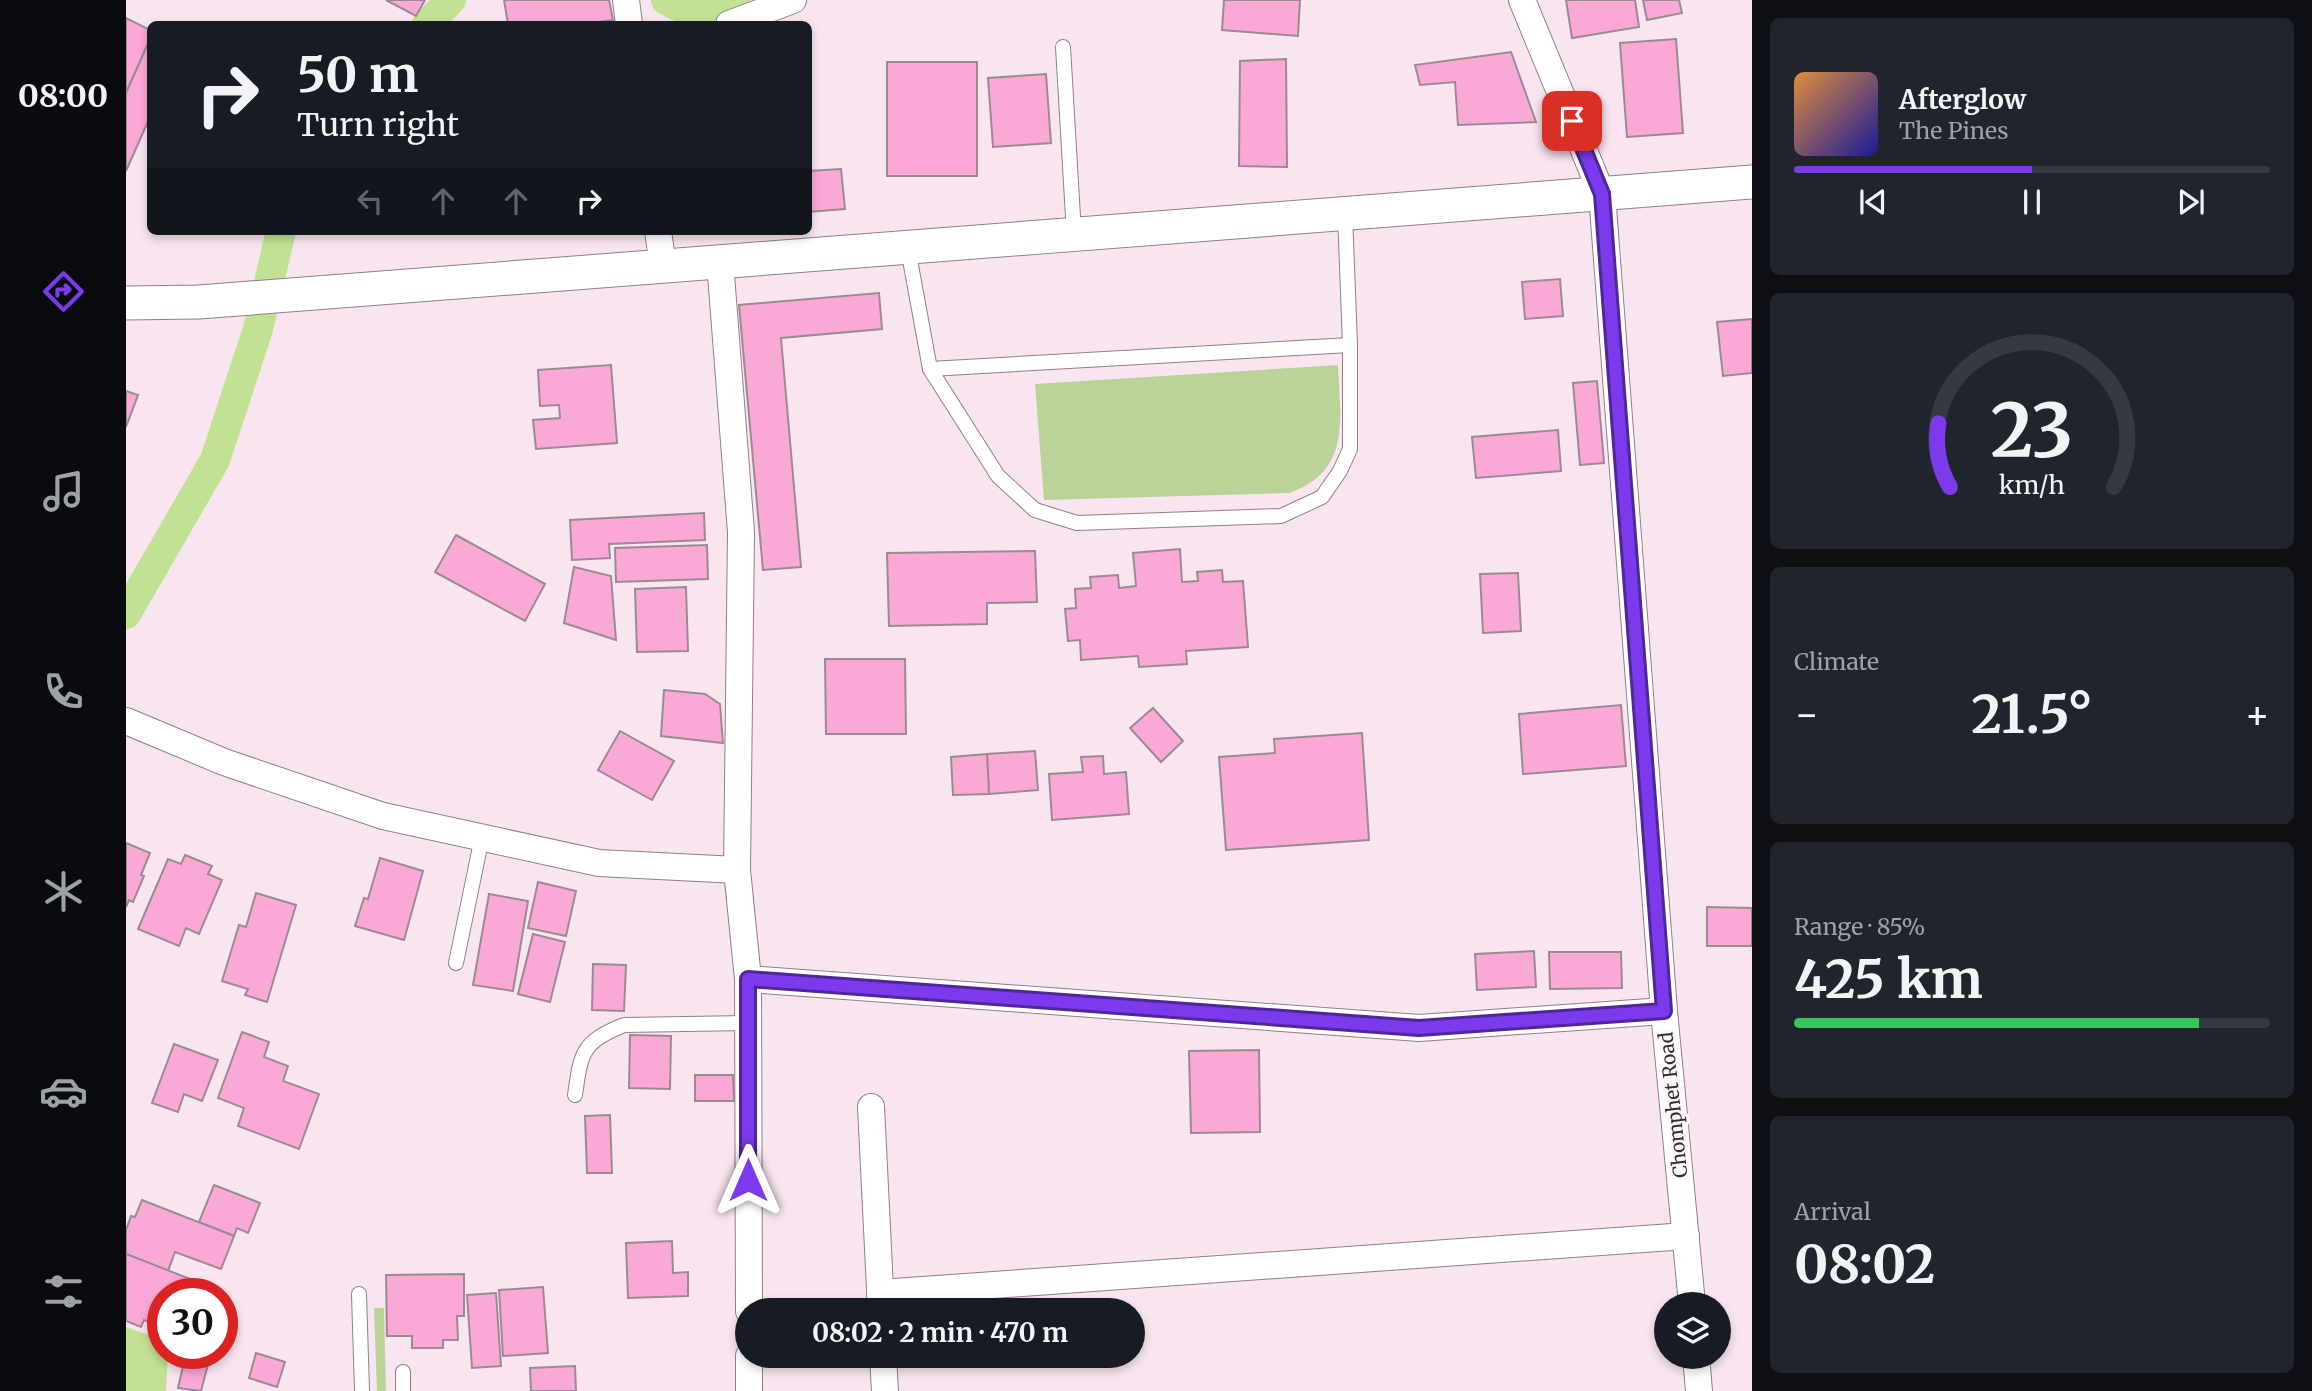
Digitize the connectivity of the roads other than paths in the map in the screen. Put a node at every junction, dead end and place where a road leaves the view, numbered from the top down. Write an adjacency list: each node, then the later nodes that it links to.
1 (626, 0): 4 (street)
2 (793, 0): 5 (street)
3 (1522, 0): 8 (street, Chomphet Road)
4 (629, 21)
5 (737, 21)
6 (1062, 47): 10 (lane)
7 (1752, 182): 8 (street)
8 (1602, 194): 9 (street); 23 (street, Chomphet Road)
9 (1345, 214): 10 (street); 16 (lane)
10 (1074, 234): 12 (street)
11 (659, 235): 14 (street)
12 (908, 249): 13 (street); 17 (lane)
13 (720, 262): 14 (street); 20 (street)
14 (663, 266): 15 (street)
15 (126, 303)
16 (1350, 345): 17 (lane); 17 (lane)
17 (930, 369)
18 (126, 721): 19 (street)
19 (482, 837): 20 (street); 21 (lane)
20 (737, 870): 22 (street)
21 (456, 963)
22 (748, 979): 23 (street); 24 (street)
23 (1664, 1011): 27 (street, Chomphet Road)
24 (748, 1023): 25 (lane); 30 (street)
25 (575, 1094)
26 (871, 1107): 31 (street)
27 (1686, 1236): 28 (street, Chomphet Road); 32 (street)
28 (1691, 1292)
29 (359, 1294): 37 (lane)
30 (748, 1298)
31 (881, 1298)
32 (930, 1298)
33 (749, 1368): 39 (street)
34 (884, 1368): 40 (street)
35 (1697, 1369): 41 (street)
36 (402, 1372): 38 (lane)
37 (362, 1391)
38 (403, 1391)
39 (749, 1391)
40 (885, 1391)
41 (1699, 1391)

